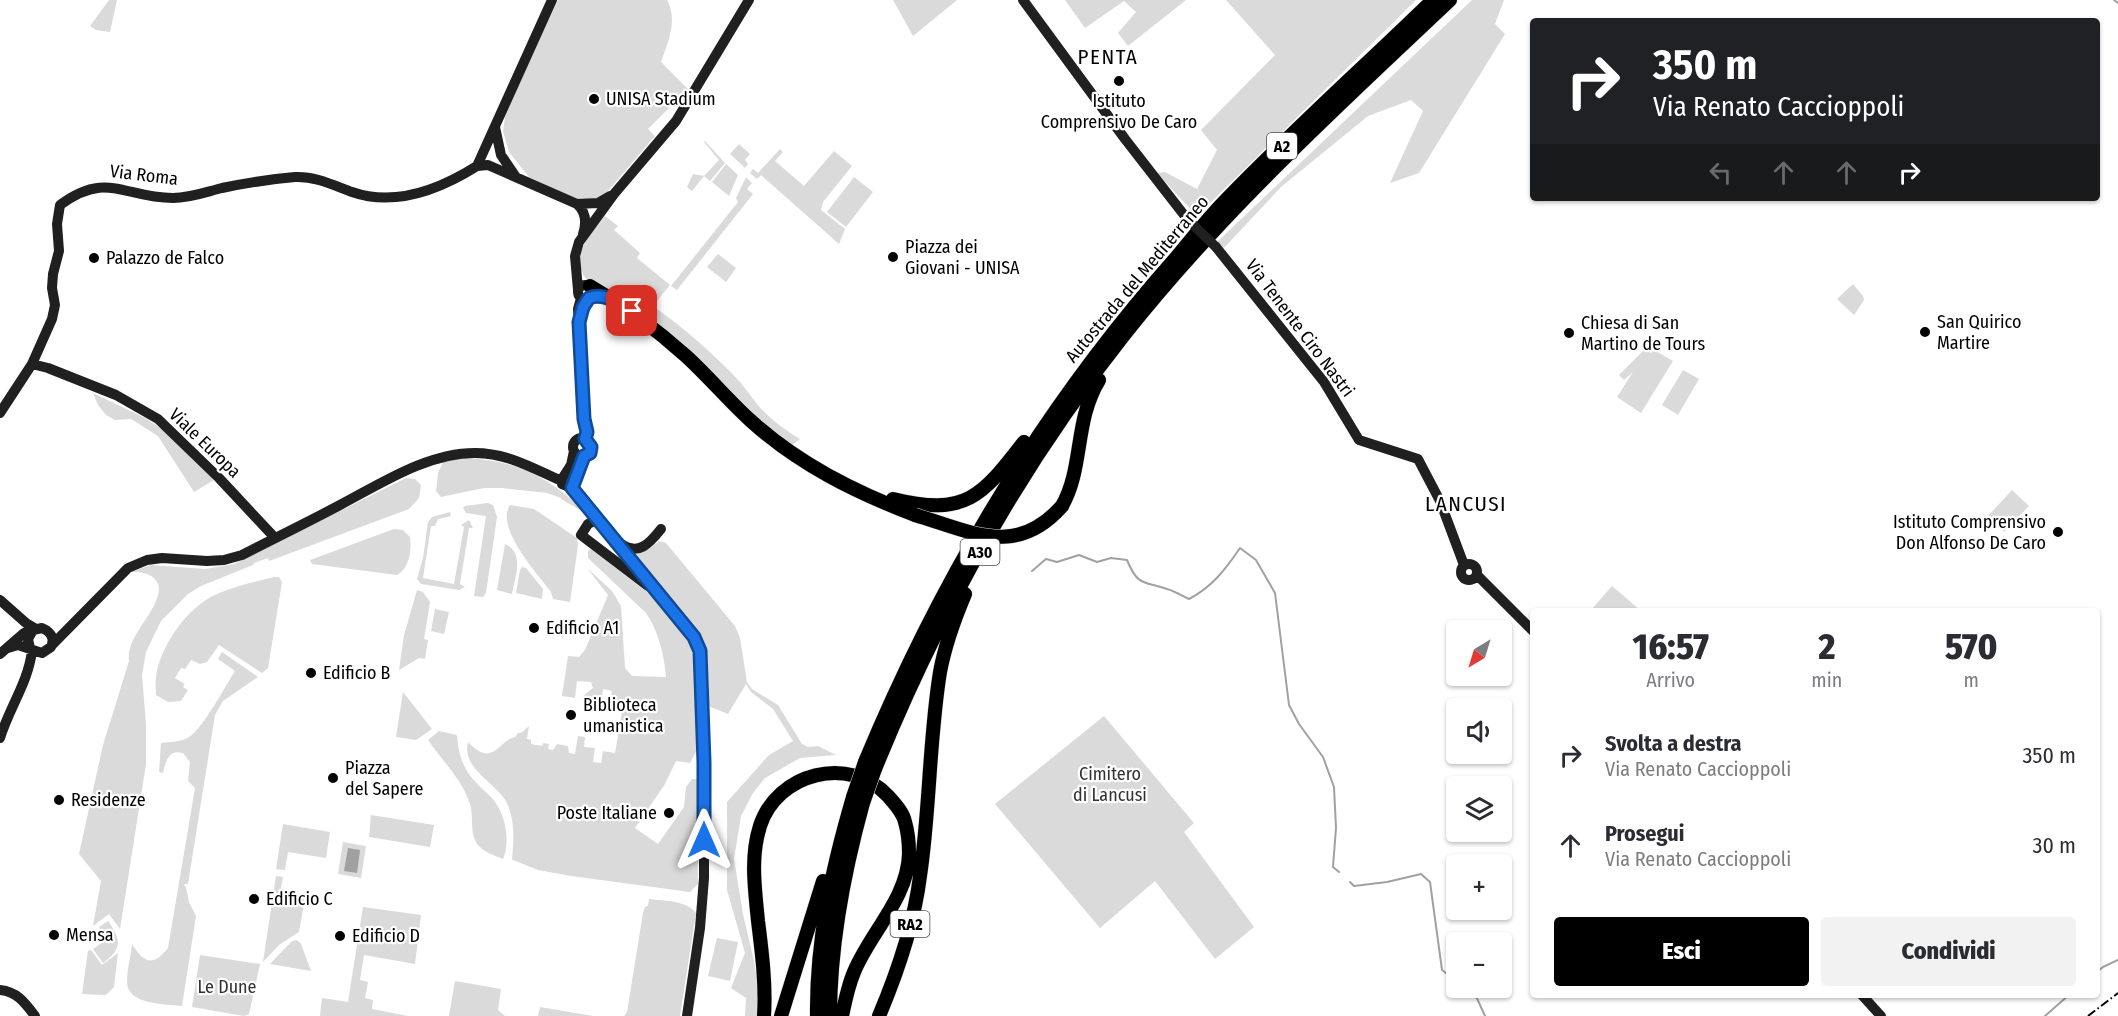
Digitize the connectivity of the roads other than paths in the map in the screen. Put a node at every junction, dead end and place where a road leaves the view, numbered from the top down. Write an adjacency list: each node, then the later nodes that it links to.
1 (552, 0): 6 (street)
2 (749, 0): 9 (street)
3 (1023, 0): 30 (street, Via Tenente Ciro Nastri, bridge)
4 (1433, 0): 14 (highway, Autostrada del Mediterraneo / A2)
5 (1450, 0): 11 (highway, Autostrada del Mediterraneo / A2)
6 (495, 126): 7 (street); 8 (street)
7 (477, 166): 8 (street); 15 (street, Via Roma)
8 (516, 178): 10 (street)
9 (614, 194): 10 (street); 12 (street)
10 (577, 204): 12 (street)
11 (1228, 215): 17 (highway, Autostrada del Mediterraneo / A2); 19 (highway, bridge)
12 (583, 235): 13 (street)
13 (586, 292): 18 (street); 19 (highway)
14 (1089, 363): 19 (highway); 35 (highway, Autostrada del Mediterraneo / A2)
15 (32, 364): 16 (street, Via Roma); 25 (street, Viale Europa)
16 (0, 414)
17 (1048, 440): 35 (highway, A30); 49 (highway, RA2)
18 (580, 447): 20 (street); 21 (street)
19 (805, 461)
20 (562, 479): 21 (street); 25 (street)
21 (572, 488): 22 (street)
22 (605, 528): 24 (street); 26 (street)
23 (661, 529): 24 (street)
24 (613, 537): 26 (street); 27 (street)
25 (275, 538): 29 (street)
26 (605, 554): 27 (street)
27 (662, 598): 43 (street)
28 (0, 600): 31 (street)
29 (75, 620): 31 (street); 32 (street)
30 (1530, 628)
31 (37, 629): 32 (street); 33 (street); 34 (street)
32 (50, 648): 33 (street); 36 (street)
33 (31, 649): 34 (street); 36 (street)
34 (4, 651)
35 (914, 664): 38 (highway, A30, bridge)
36 (20, 689): 37 (street)
37 (0, 738)
38 (858, 800): 39 (highway, A30); 47 (highway, A30)
39 (842, 833): 45 (highway); 46 (highway, A30)
40 (0, 990): 42 (street)
41 (1865, 998): 50 (street)
42 (35, 1016)
43 (687, 1016)
44 (764, 1016): 48 (highway)
45 (781, 1016)
46 (817, 1016)
47 (830, 1016)
48 (842, 1016)
49 (879, 1016)
50 (1881, 1016)

